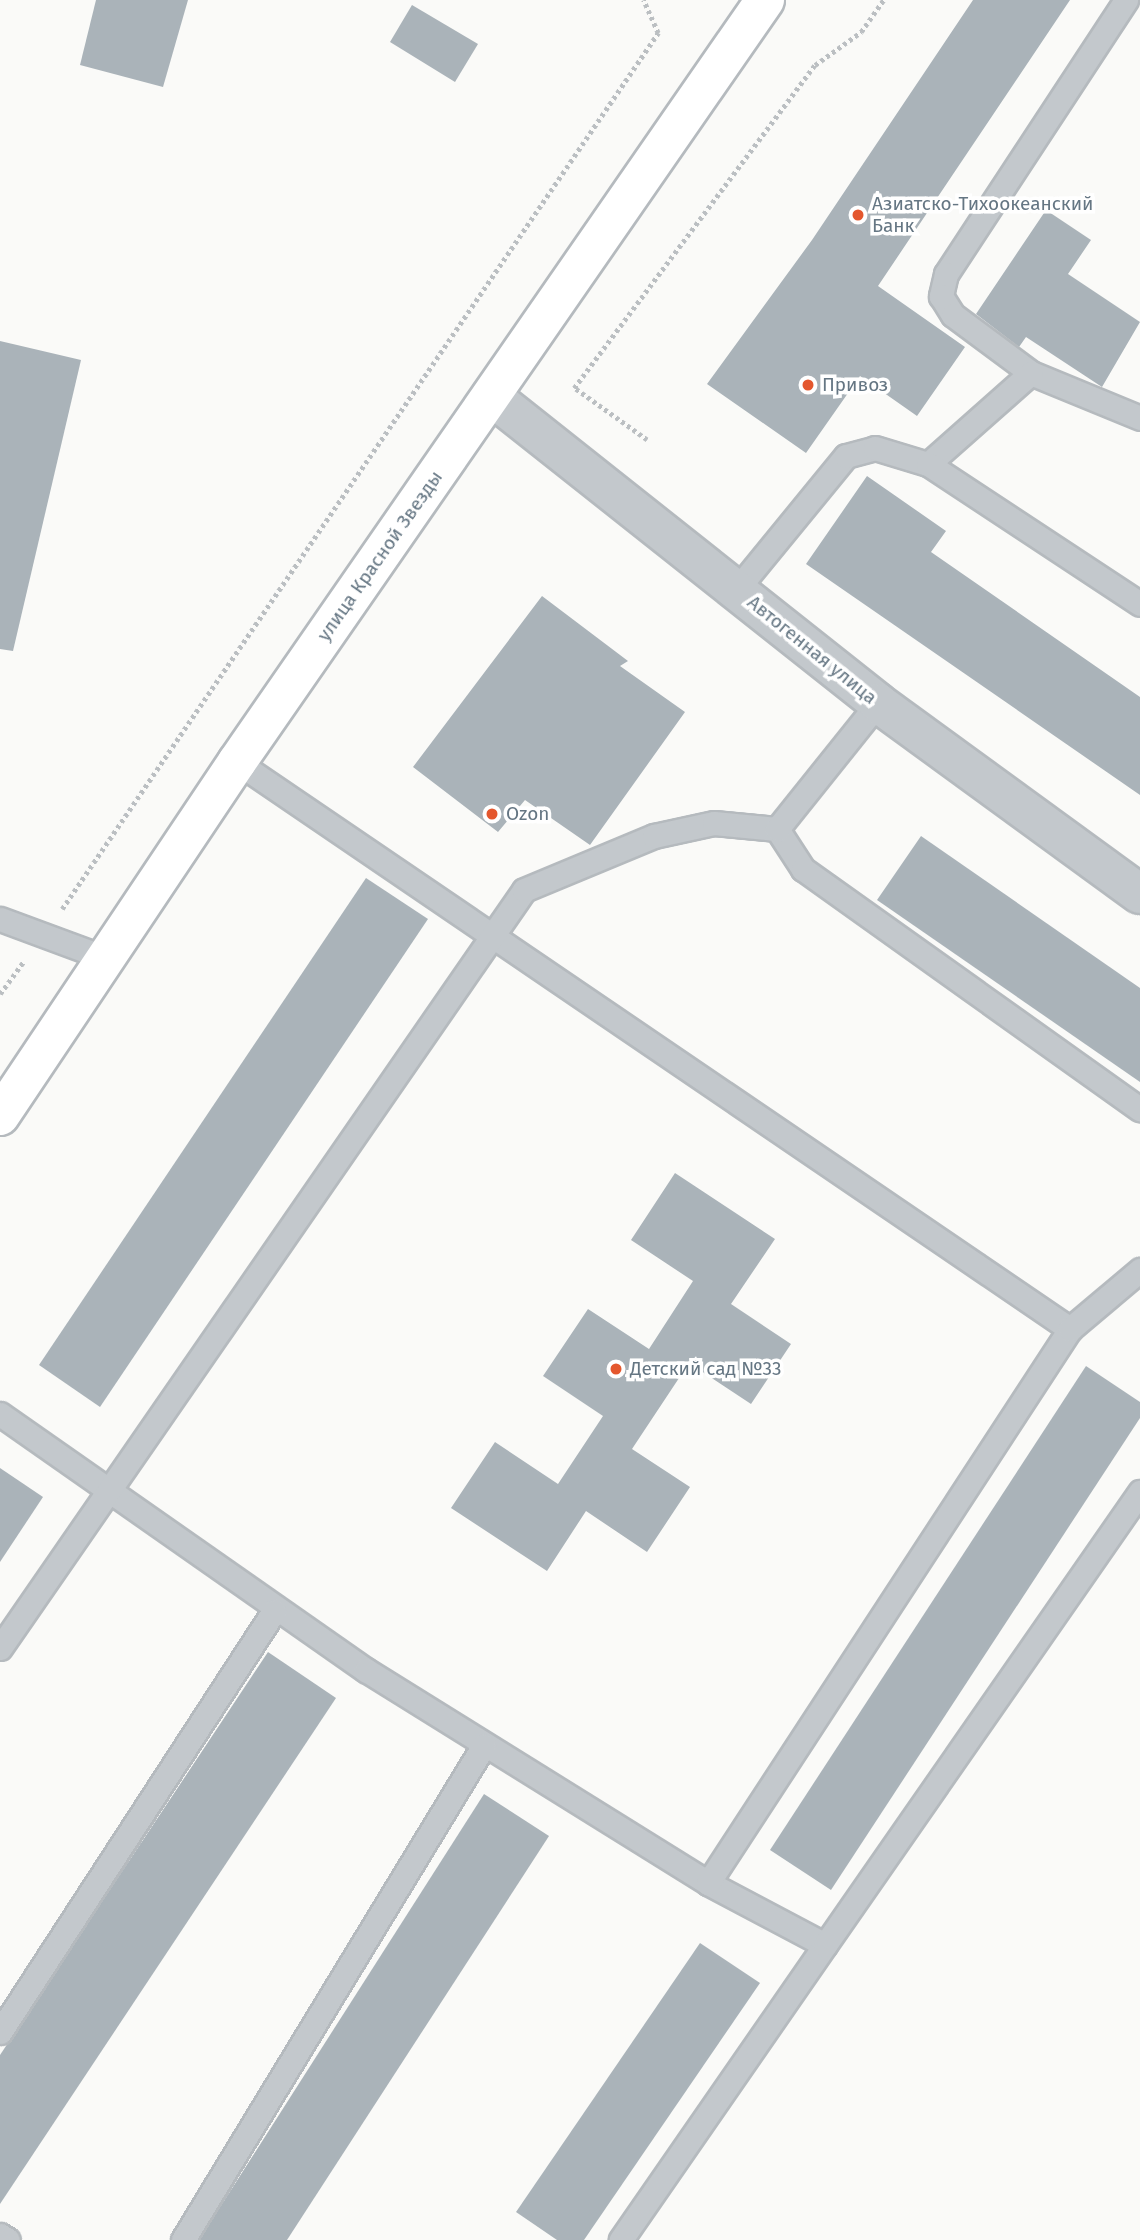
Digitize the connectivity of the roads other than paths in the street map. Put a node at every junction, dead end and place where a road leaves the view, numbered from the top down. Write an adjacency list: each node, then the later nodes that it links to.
1 (765, 0): 4 (main road, улица Красной Звезды)
2 (1126, 0): 3 (lane)
3 (1031, 373): 5 (lane); 6 (lane)
4 (491, 396): 7 (street, Автогенная улица); 10 (main road, улица Красной Звезды)
5 (1140, 418)
6 (928, 464): 7 (lane); 8 (lane)
7 (737, 589): 9 (street, Автогенная улица)
8 (1140, 604)
9 (878, 703): 11 (lane); 12 (street, Автогенная улица)
10 (237, 762): 14 (lane); 15 (main road, улица Красной Звезды)
11 (777, 830): 14 (lane); 16 (lane)
12 (1140, 894)
13 (0, 919): 15 (lane)
14 (492, 936): 19 (lane); 21 (lane)
15 (103, 957): 17 (main road, улица Красной Звезды)
16 (1140, 1108)
17 (0, 1116)
18 (1140, 1270): 19 (lane)
19 (1070, 1329): 26 (lane)
20 (0, 1414): 21 (lane)
21 (108, 1490): 23 (lane); 24 (lane)
22 (1139, 1496): 27 (lane)
23 (274, 1611): 25 (lane); 28 (lane)
24 (0, 1648)
25 (484, 1745): 26 (lane); 31 (lane)
26 (708, 1882): 27 (lane)
27 (825, 1945): 32 (lane)
28 (0, 2032)
29 (0, 2235): 30 (lane)
30 (8, 2240)
31 (183, 2240)
32 (621, 2240)

